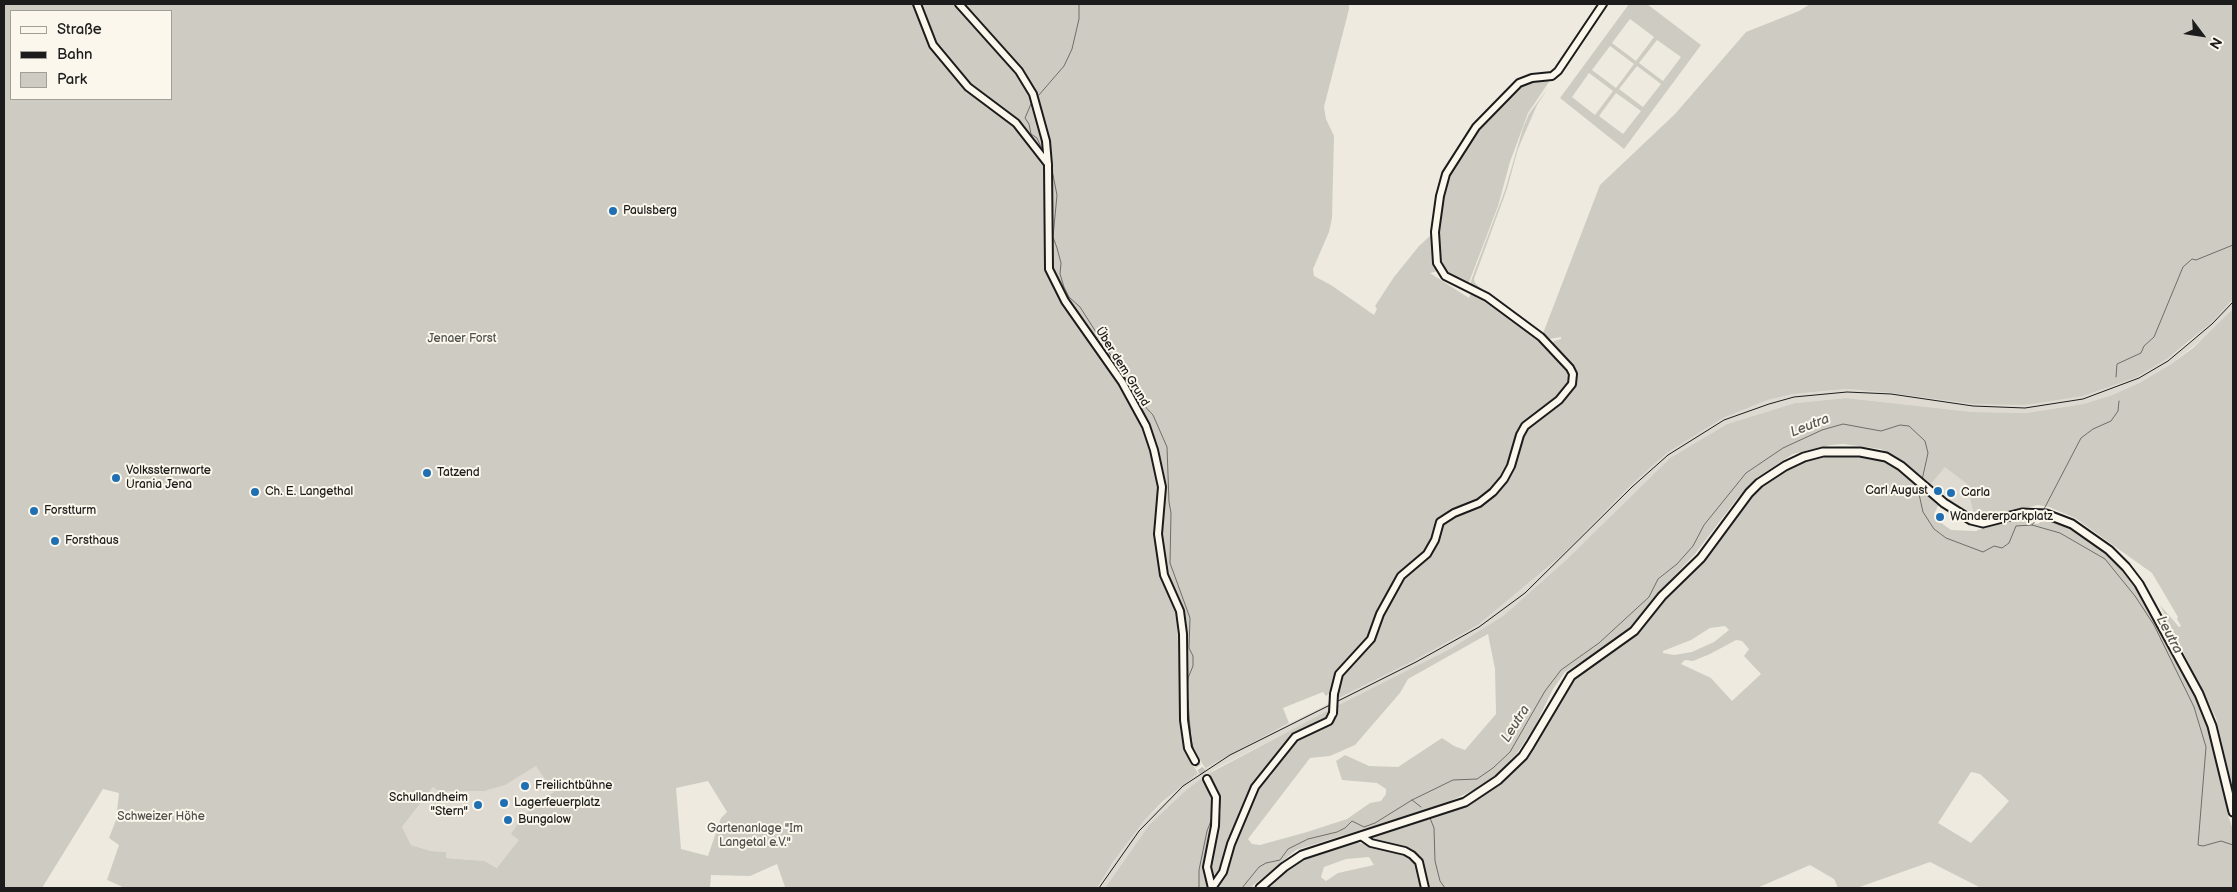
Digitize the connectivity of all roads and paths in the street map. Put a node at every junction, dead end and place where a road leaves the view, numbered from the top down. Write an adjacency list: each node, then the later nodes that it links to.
1 (917, 4): 4 (street)
2 (959, 4): 4 (street, Über dem Grund)
3 (1602, 4): 9 (street, bridge)
4 (1048, 165): 5 (street, Über dem Grund)
5 (1195, 761)
6 (1207, 779): 9 (street)
7 (2233, 812): 8 (main road)
8 (1361, 836): 10 (main road); 11 (street)
9 (1212, 888)
10 (1260, 888)
11 (1425, 888)

